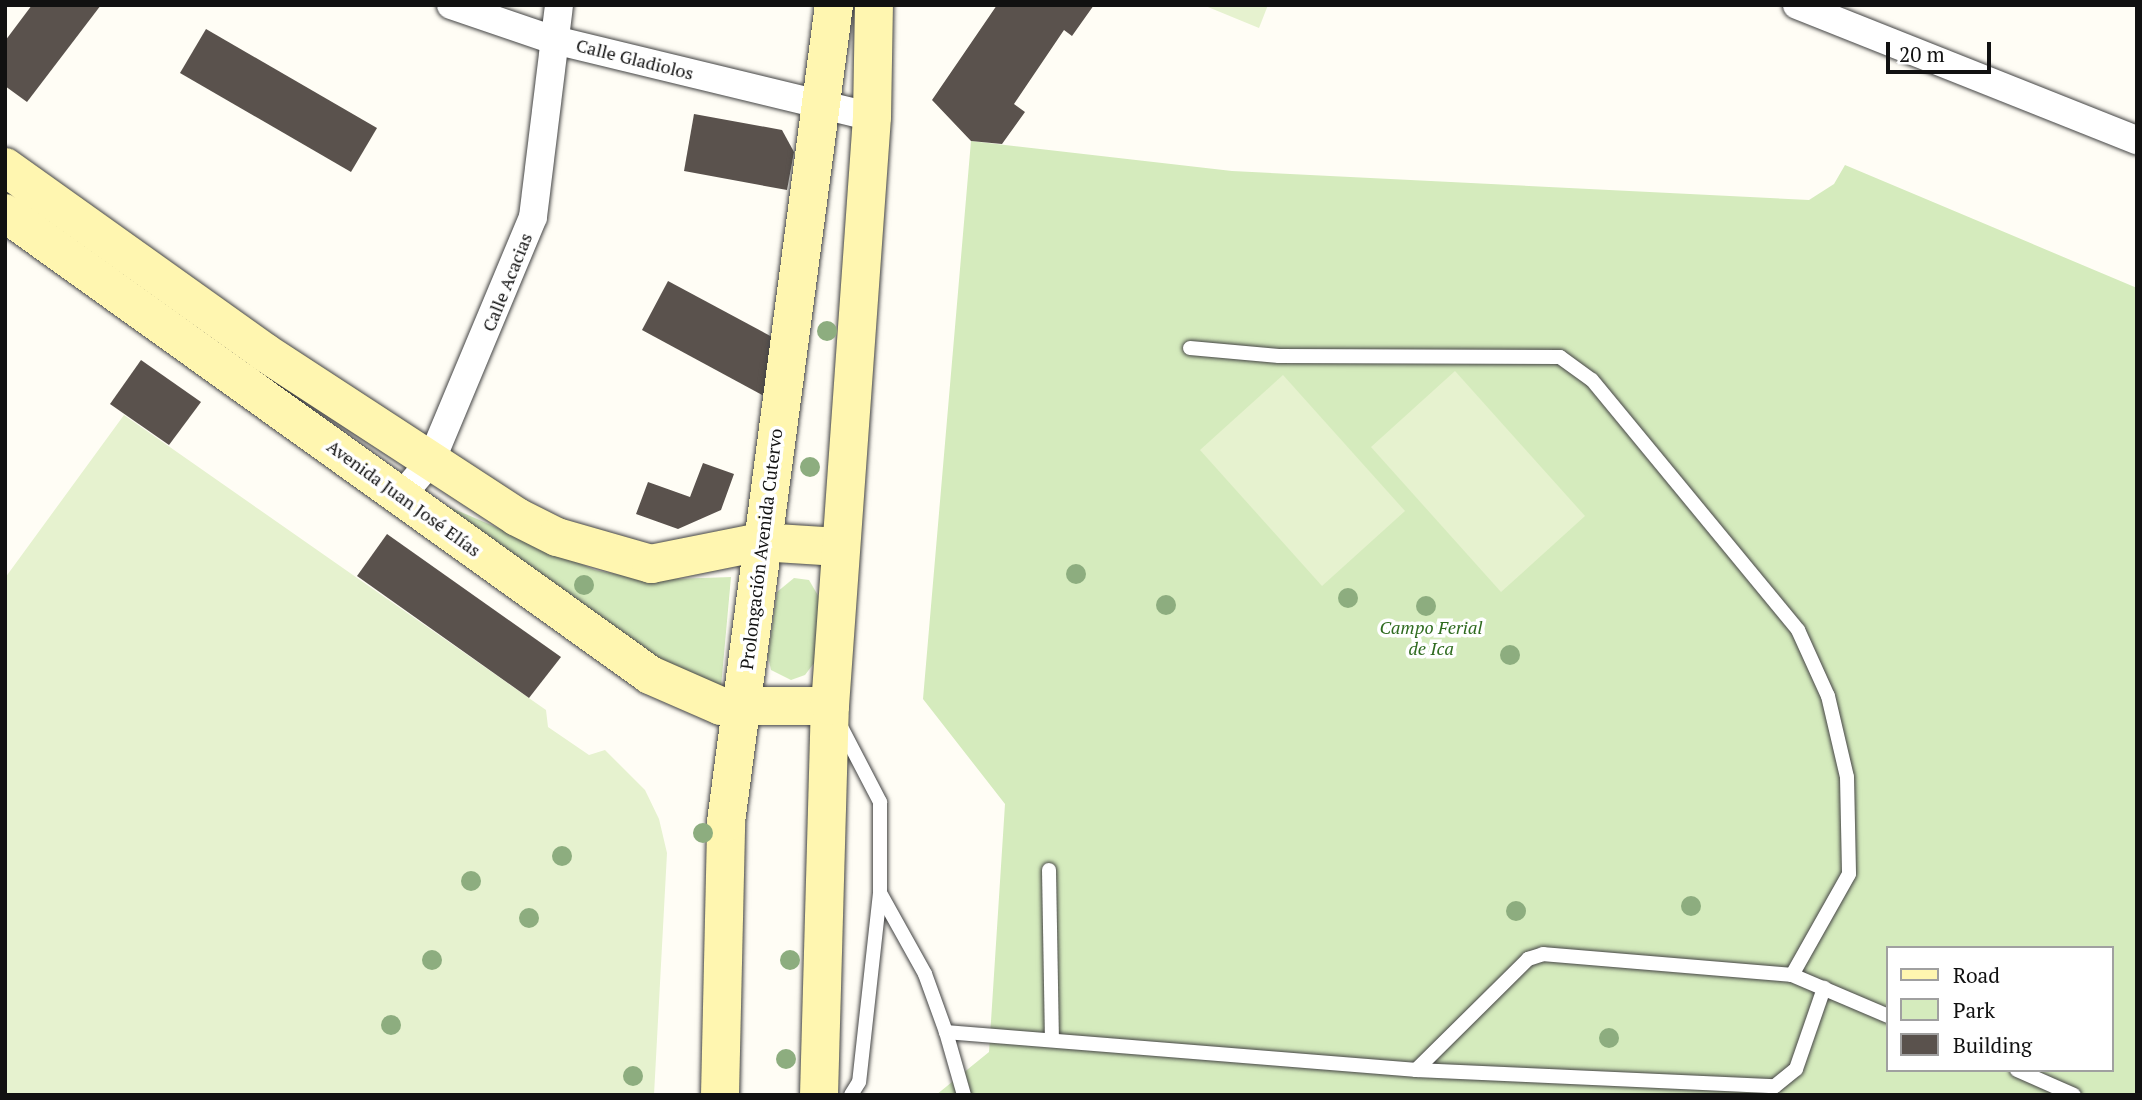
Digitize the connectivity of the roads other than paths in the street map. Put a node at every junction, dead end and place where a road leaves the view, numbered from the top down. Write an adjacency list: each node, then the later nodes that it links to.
1 (451, 5): 7 (street, Calle Gladiolos)
2 (559, 5): 7 (street, Calle Acacias)
3 (834, 5): 8 (street, Prolongación Avenida Cutervo)
4 (874, 5): 9 (street)
5 (1797, 5): 6 (street)
6 (1858, 16): 10 (street)
7 (554, 40): 8 (street, Calle Gladiolos); 14 (street, Calle Acacias)
8 (822, 104): 9 (street, Calle Gladiolos); 16 (street, Prolongación Avenida Cutervo)
9 (872, 117): 17 (street)
10 (2137, 140)
11 (5, 167): 14 (street)
12 (5, 213): 15 (street, Avenida Juan José Elías)
13 (1190, 348): 22 (lane)
14 (431, 461): 15 (street, Calle Acacias); 16 (street)
15 (401, 496): 19 (street, Avenida Juan José Elías)
16 (760, 542): 17 (street); 19 (street, Prolongación Avenida Cutervo)
17 (839, 547): 18 (street)
18 (830, 706): 19 (street, Avenida Juan José Elías); 21 (lane); 30 (street)
19 (741, 708): 29 (street, Prolongación Avenida Cutervo)
20 (1049, 870): 26 (lane)
21 (880, 893): 25 (lane); 31 (lane)
22 (1793, 975): 23 (lane); 27 (lane)
23 (1824, 988): 24 (lane); 27 (lane)
24 (1886, 1015)
25 (946, 1032): 26 (lane); 32 (lane)
26 (1052, 1040): 27 (lane)
27 (1416, 1070)
28 (2022, 1072): 33 (lane)
29 (720, 1095)
30 (819, 1095)
31 (851, 1095)
32 (964, 1095)
33 (2074, 1095)

